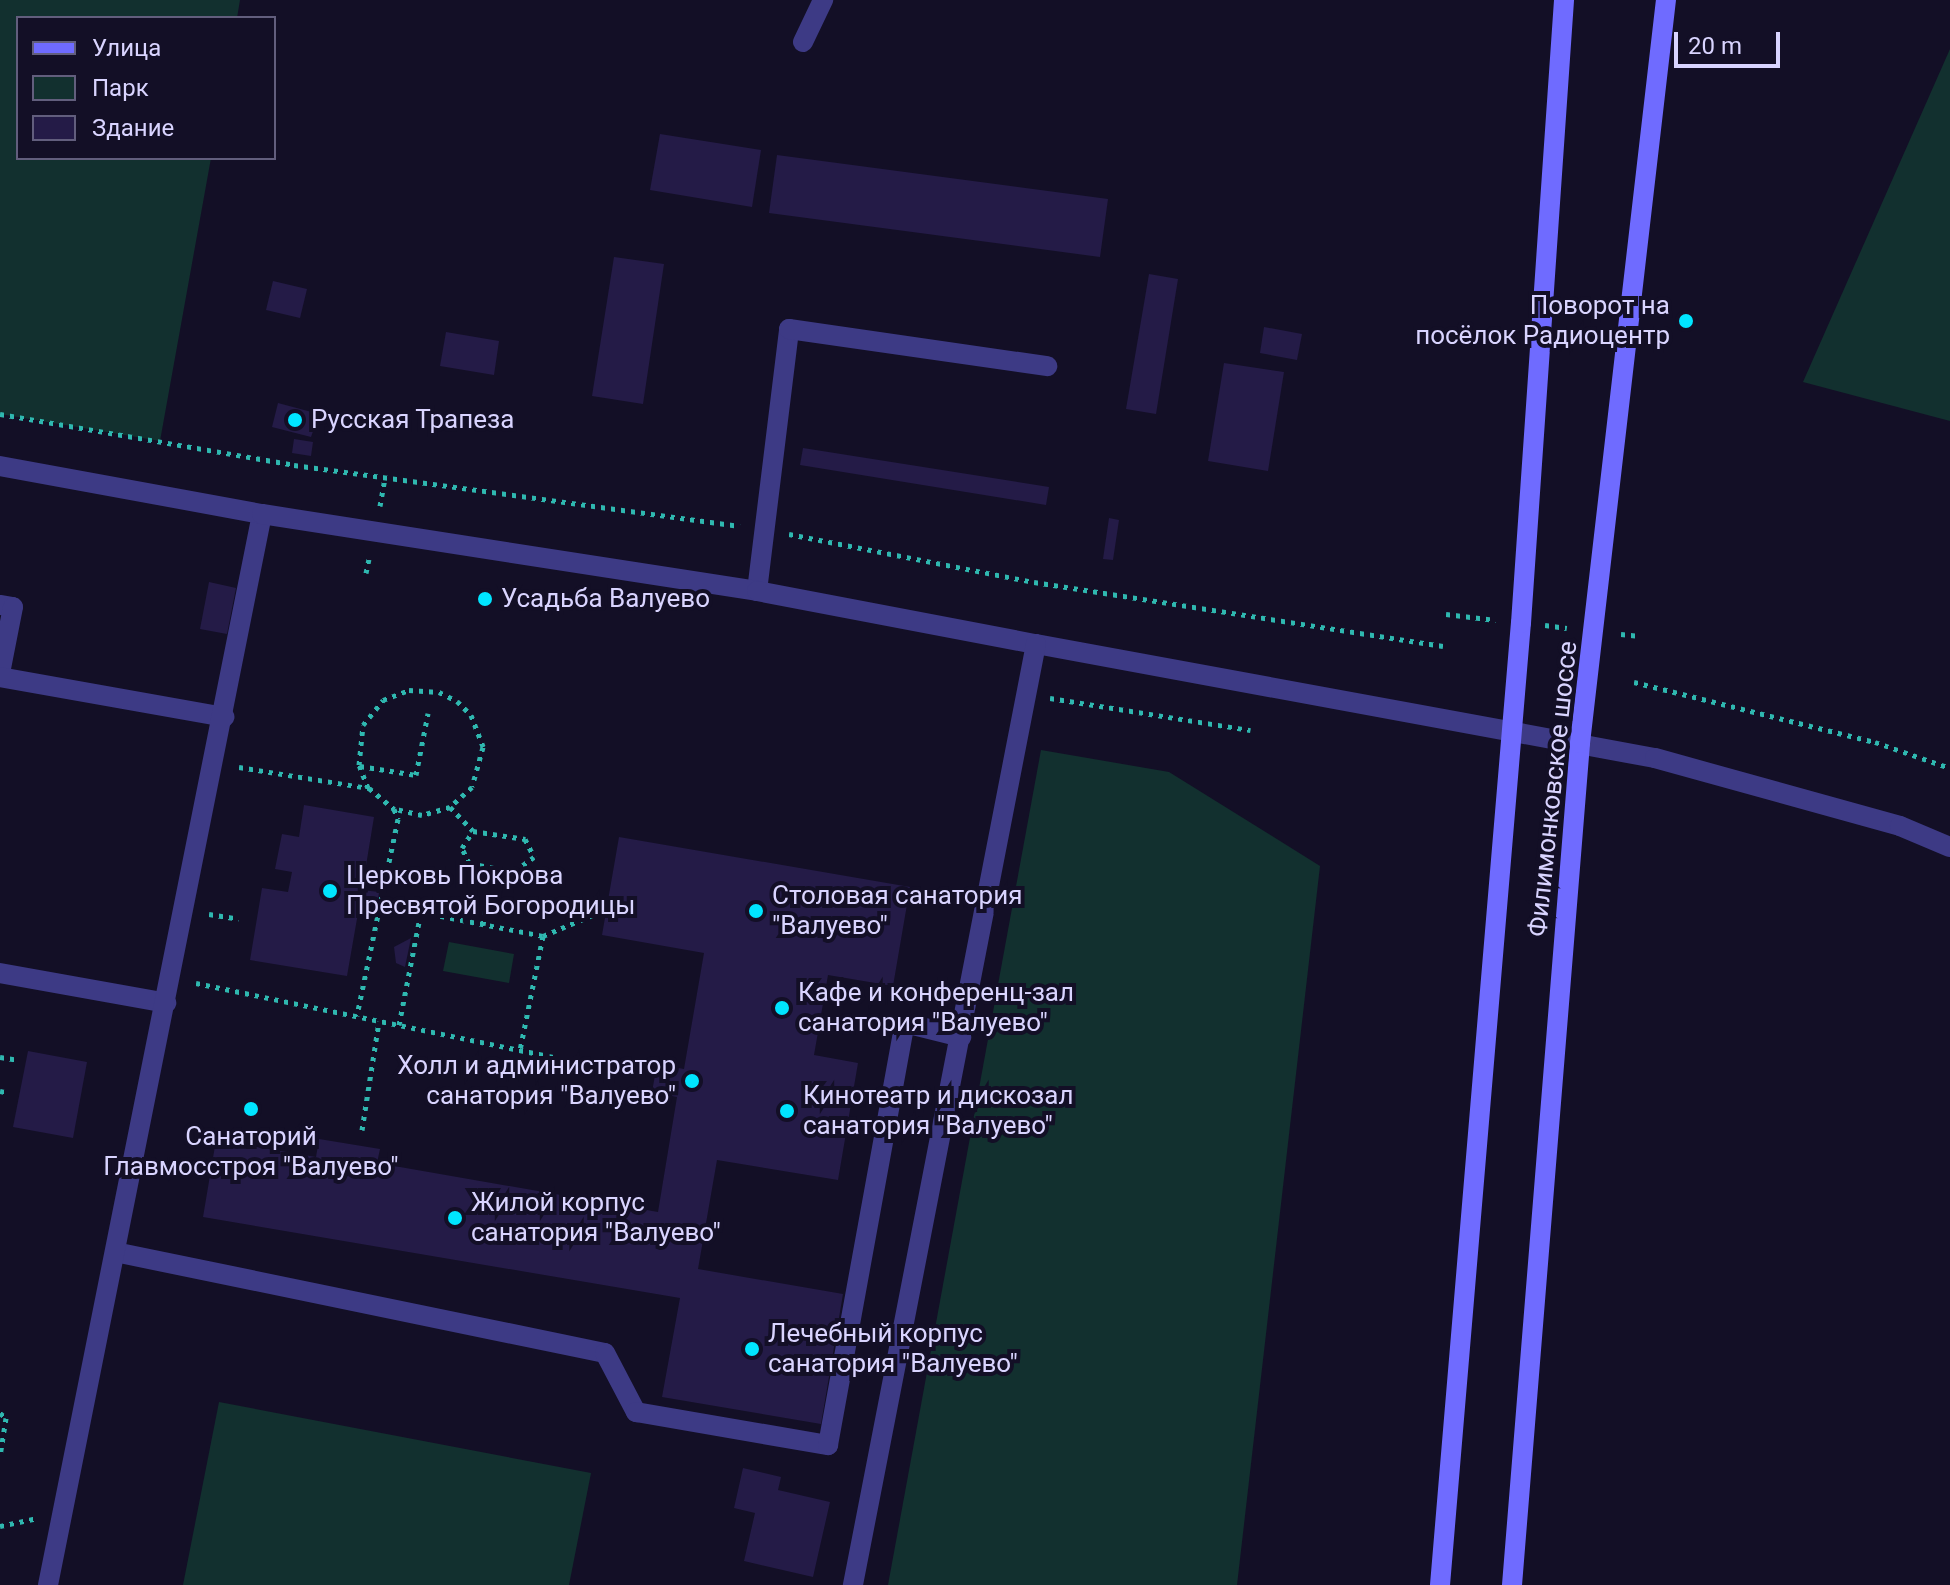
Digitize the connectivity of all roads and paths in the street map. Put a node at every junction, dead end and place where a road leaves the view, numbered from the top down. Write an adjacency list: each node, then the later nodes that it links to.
1 (823, 0): 4 (street)
2 (1564, 0): 19 (main road, Филимонковское шоссе)
3 (1666, 0): 21 (main road, Филимонковское шоссе)
4 (803, 42)
5 (1047, 366): 9 (street)
6 (0, 414): 9 (path)
7 (0, 466): 8 (street)
8 (262, 514): 10 (street); 18 (street)
9 (763, 529): 10 (street); 13 (path)
10 (757, 591): 12 (street)
11 (0, 605): 14 (street)
12 (1036, 644): 16 (street); 19 (street)
13 (1443, 646)
14 (0, 675): 18 (street)
15 (1634, 682): 24 (path)
16 (1027, 695): 20 (path); 40 (street)
17 (428, 713): 23 (path)
18 (224, 717): 22 (street)
19 (1509, 729): 21 (street); 53 (main road, Филимонковское шоссе)
20 (1250, 730)
21 (1580, 743): 29 (street); 54 (main road, Филимонковское шоссе)
22 (214, 763): 25 (path); 35 (street)
23 (359, 765): 25 (path); 26 (path)
24 (1950, 768)
25 (369, 788): 27 (path)
26 (450, 807): 27 (path); 28 (path)
27 (394, 809): 37 (path)
28 (473, 831): 30 (path); 30 (path)
29 (1950, 847)
30 (492, 868): 32 (path)
31 (597, 913): 33 (path)
32 (483, 925): 33 (path); 39 (path)
33 (543, 936): 41 (path)
34 (0, 973): 36 (street)
35 (173, 979): 36 (street); 37 (path)
36 (166, 1003): 48 (street)
37 (357, 1016): 38 (path)
38 (379, 1021): 39 (path); 47 (path)
39 (399, 1025): 41 (path)
40 (961, 1037): 48 (street); 52 (street)
41 (520, 1050): 44 (path)
42 (0, 1057): 43 (path)
43 (19, 1060)
44 (634, 1074)
45 (0, 1091): 46 (path)
46 (9, 1093)
47 (362, 1130)
48 (115, 1252): 51 (street)
49 (0, 1413): 50 (path)
50 (0, 1455)
51 (48, 1585)
52 (853, 1585)
53 (1440, 1585)
54 (1512, 1585)

